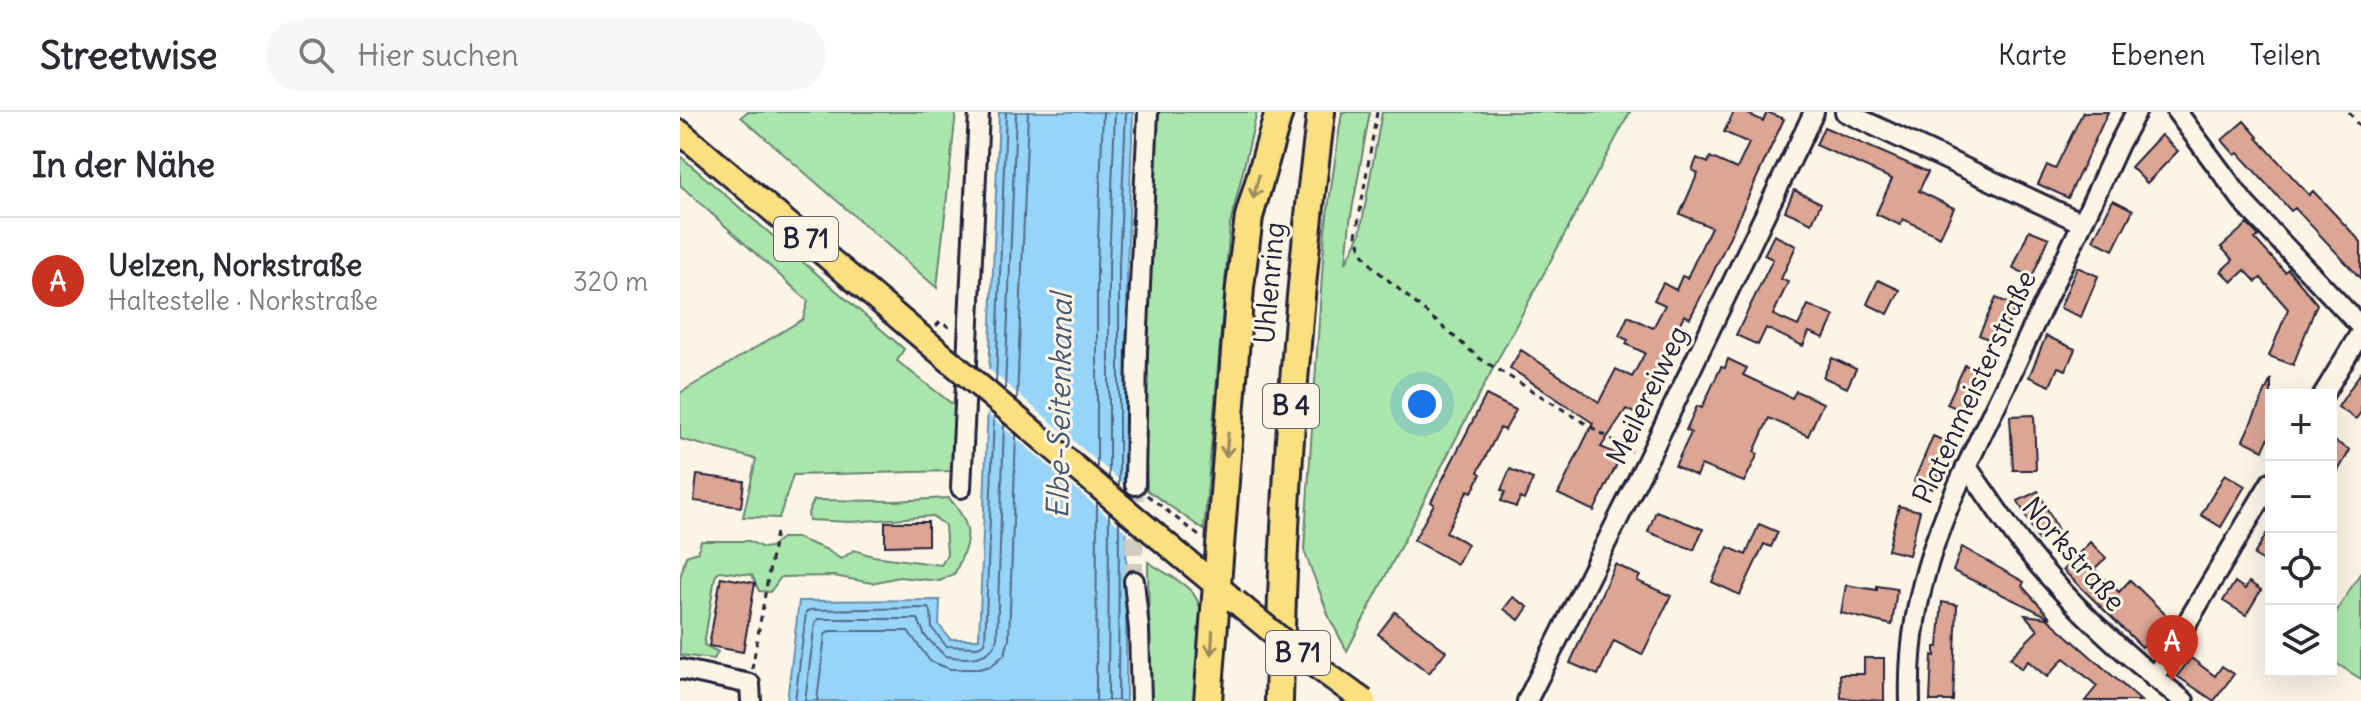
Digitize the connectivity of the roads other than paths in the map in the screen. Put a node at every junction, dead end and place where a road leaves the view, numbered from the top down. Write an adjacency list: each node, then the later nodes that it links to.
1 (979, 112): 15 (street)
2 (1148, 112): 14 (street)
3 (1279, 112): 17 (highway, one-way to 17)
4 (1321, 112): 26 (highway, Uhlenring / B 4)
5 (1814, 112): 28 (street, Meilereiweg)
6 (1845, 112): 10 (street)
7 (2136, 112): 10 (street, Platenmeisterstraße)
8 (2177, 112): 11 (street)
9 (680, 132): 18 (main road, B 71, bridge)
10 (2082, 223): 13 (street, Platenmeisterstraße)
11 (2361, 330): 12 (street)
12 (2327, 389)
13 (1967, 467): 22 (street, Norkstraße); 29 (street, Platenmeisterstraße)
14 (1135, 485)
15 (961, 488)
16 (2265, 492): 22 (street)
17 (1208, 543): 18 (highway); 20 (highway)
18 (1185, 560): 20 (main road, B 71)
19 (1134, 581): 24 (street)
20 (1225, 593): 25 (highway, one-way to 25); 27 (main road, B 71, bridge)
21 (680, 669): 23 (street)
22 (2154, 678): 30 (street, Norkstraße)
23 (751, 693)
24 (1141, 701)
25 (1208, 701)
26 (1279, 701)
27 (1364, 701)
28 (1527, 701)
29 (1910, 701)
30 (2184, 701)

